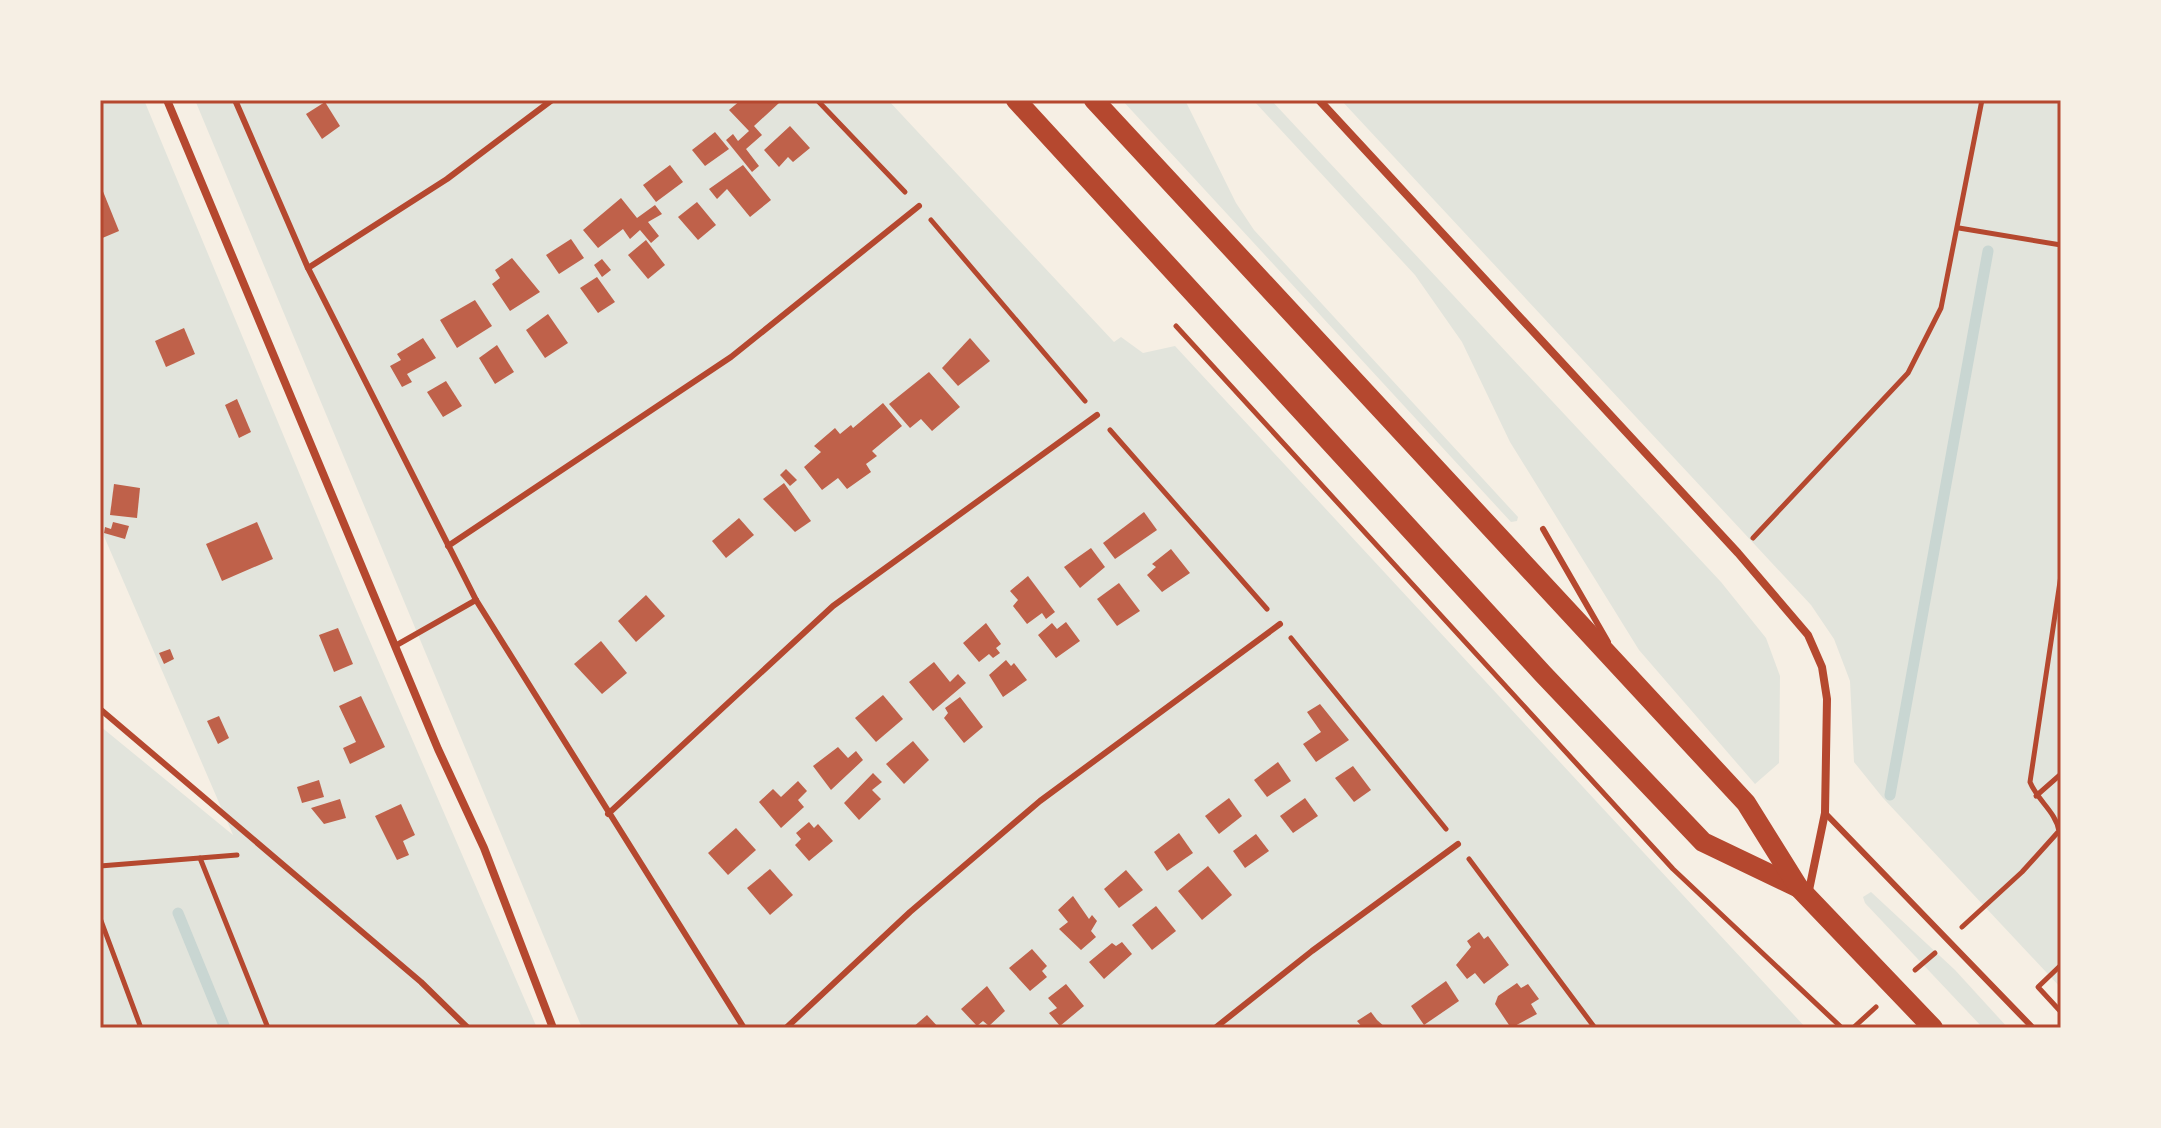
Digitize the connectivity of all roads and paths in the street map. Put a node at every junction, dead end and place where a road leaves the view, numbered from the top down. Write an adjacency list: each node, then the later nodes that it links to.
1 (167, 100): 21 (street)
2 (235, 100): 12 (lane)
3 (552, 100): 12 (lane)
4 (817, 100): 9 (path)
5 (1016, 100): 33 (main road)
6 (1094, 100): 22 (main road)
7 (1319, 100): 17 (street)
8 (1982, 100): 10 (path)
9 (919, 206): 14 (path); 16 (lane)
10 (1959, 228): 11 (path); 17 (path)
11 (2061, 245)
12 (308, 268): 16 (lane)
13 (1176, 326): 45 (path)
14 (1097, 415): 20 (path); 27 (lane)
15 (1543, 529): 22 (lane)
16 (448, 546): 19 (lane)
17 (1738, 553): 26 (street)
18 (2061, 575): 25 (path)
19 (476, 600): 21 (lane); 27 (lane)
20 (1280, 624): 28 (path); 42 (lane)
21 (395, 646): 40 (street)
22 (1627, 676): 33 (main road)
23 (100, 709): 29 (lane)
24 (2061, 774): 25 (path)
25 (2036, 796): 32 (path)
26 (1825, 813): 33 (street); 47 (lane)
27 (608, 814): 41 (lane)
28 (1458, 844): 43 (lane); 44 (path)
29 (270, 852): 30 (path); 39 (lane)
30 (200, 858): 31 (path); 38 (path)
31 (100, 866)
32 (2022, 872)
33 (1804, 892): 46 (main road)
34 (100, 918): 37 (path)
35 (2061, 965): 36 (path)
36 (2061, 1012)
37 (141, 1028)
38 (268, 1028)
39 (468, 1028)
40 (553, 1028)
41 (744, 1028)
42 (786, 1028)
43 (1215, 1028)
44 (1595, 1028)
45 (1842, 1028)
46 (1933, 1028)
47 (2033, 1028)

